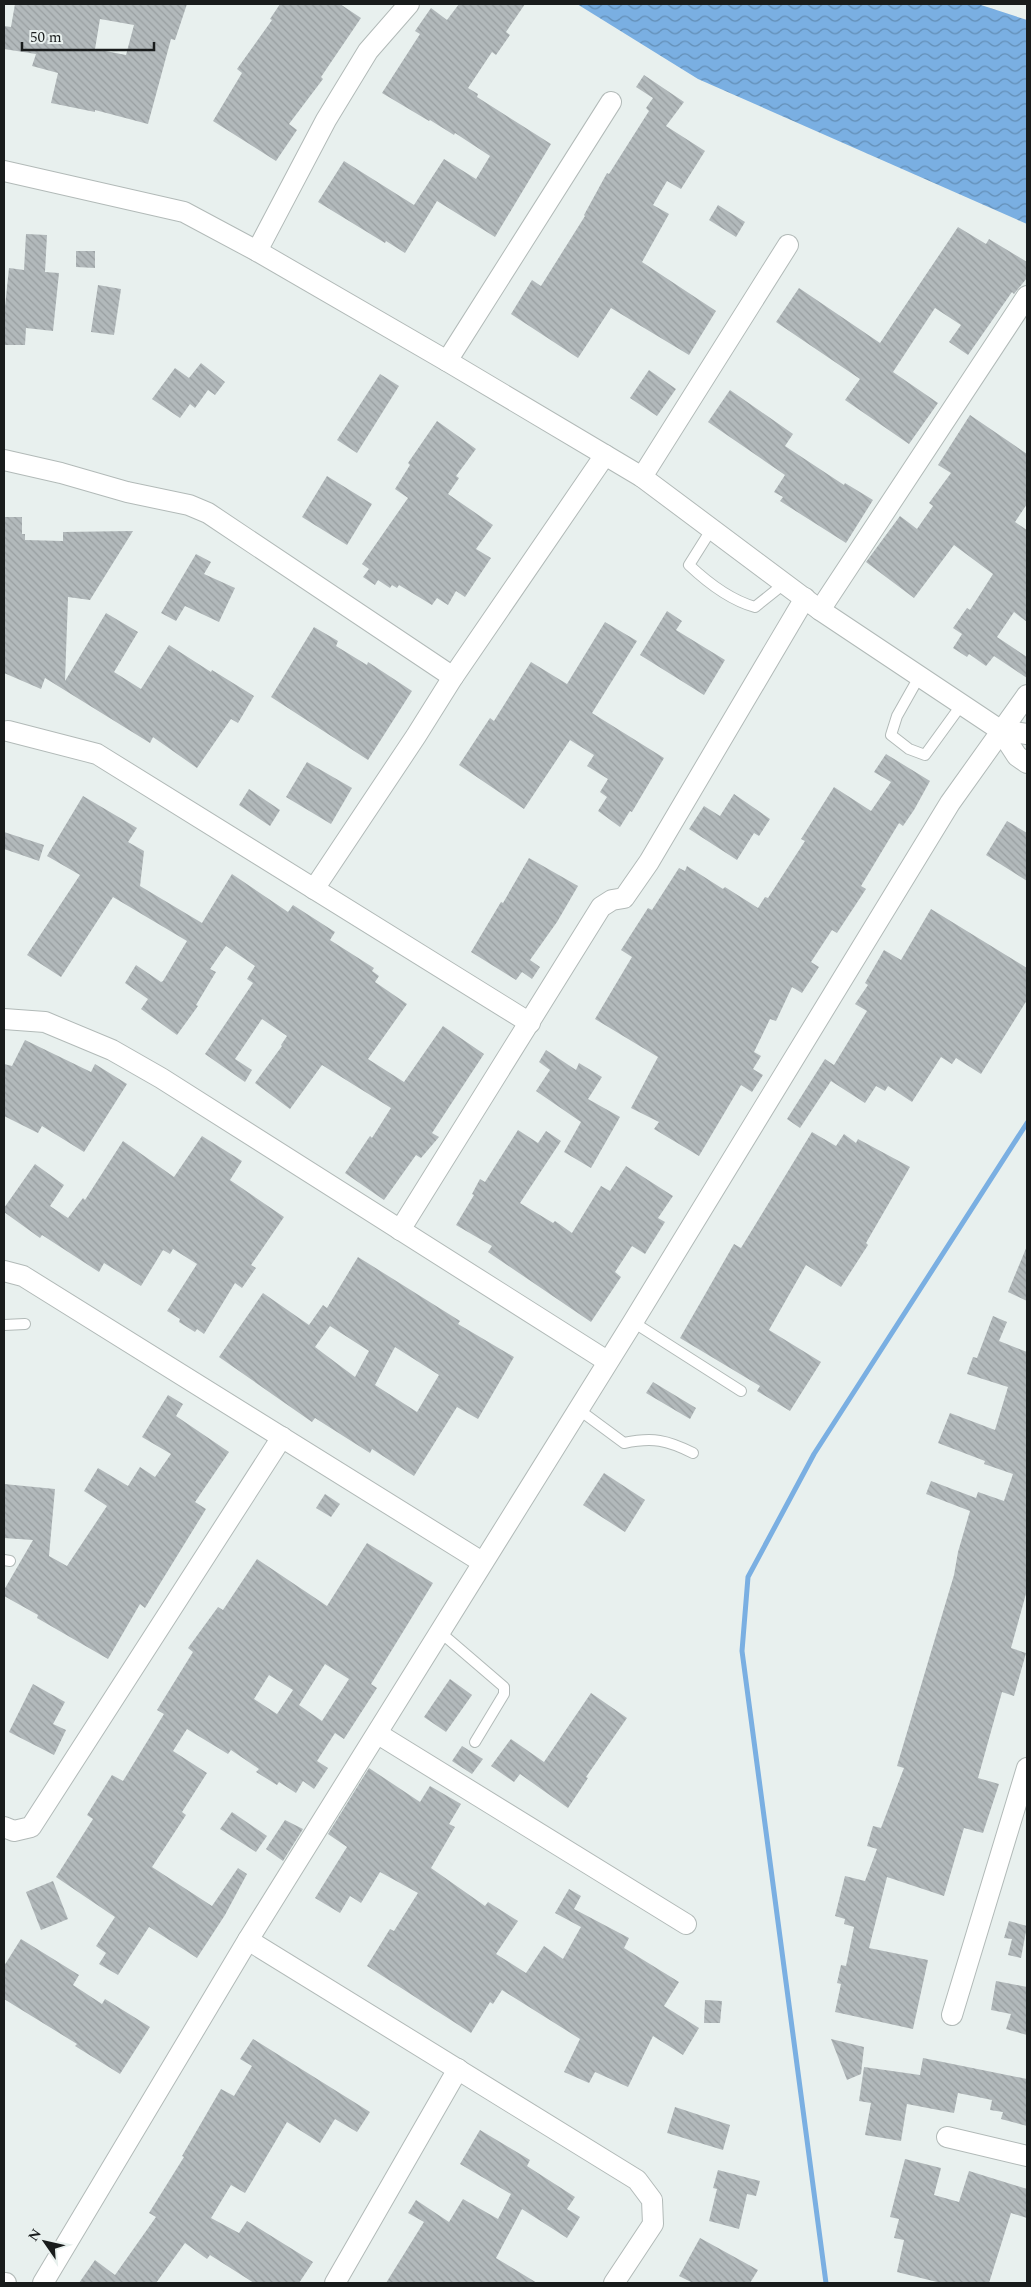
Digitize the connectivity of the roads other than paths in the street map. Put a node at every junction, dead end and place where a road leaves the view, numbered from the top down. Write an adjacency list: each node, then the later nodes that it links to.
1 (409, 4): 5 (street)
2 (611, 102): 7 (street)
3 (4, 171): 5 (street)
4 (788, 245): 10 (street)
5 (257, 251): 7 (street)
6 (1027, 296): 14 (street)
7 (447, 361): 8 (street)
8 (604, 455): 10 (street); 15 (street)
9 (4, 460): 15 (street)
10 (642, 477): 11 (street)
11 (711, 530): 12 (street); 12 (lane)
12 (785, 583): 13 (street)
13 (805, 598): 14 (street); 25 (street)
14 (820, 610): 16 (street)
15 (453, 677): 23 (street)
16 (919, 677): 18 (street); 18 (lane)
17 (1027, 695): 19 (street)
18 (962, 704): 19 (street)
19 (1000, 730): 21 (street); 22 (street); 28 (street)
20 (8, 731): 23 (street)
21 (1027, 734)
22 (1027, 763)
23 (314, 890): 25 (street)
24 (4, 1019): 26 (street)
25 (530, 1023): 26 (street)
26 (400, 1230): 31 (street)
27 (4, 1271): 34 (street)
28 (633, 1322): 31 (street); 32 (lane)
29 (25, 1324): 30 (lane)
30 (4, 1325)
31 (607, 1362): 33 (street)
32 (741, 1391)
33 (578, 1409): 35 (lane); 36 (street)
34 (282, 1437): 36 (street); 41 (street)
35 (693, 1453)
36 (482, 1562): 37 (street)
37 (440, 1632): 38 (street); 39 (lane)
38 (378, 1734): 42 (street); 43 (street)
39 (475, 1742)
40 (1027, 1768): 44 (street)
41 (4, 1827)
42 (686, 1924)
43 (248, 1940): 45 (street); 48 (street)
44 (952, 2015)
45 (458, 2069): 49 (street); 50 (street)
46 (947, 2137): 47 (street)
47 (1027, 2156)
48 (43, 2283)
49 (335, 2283)
50 (614, 2283)

